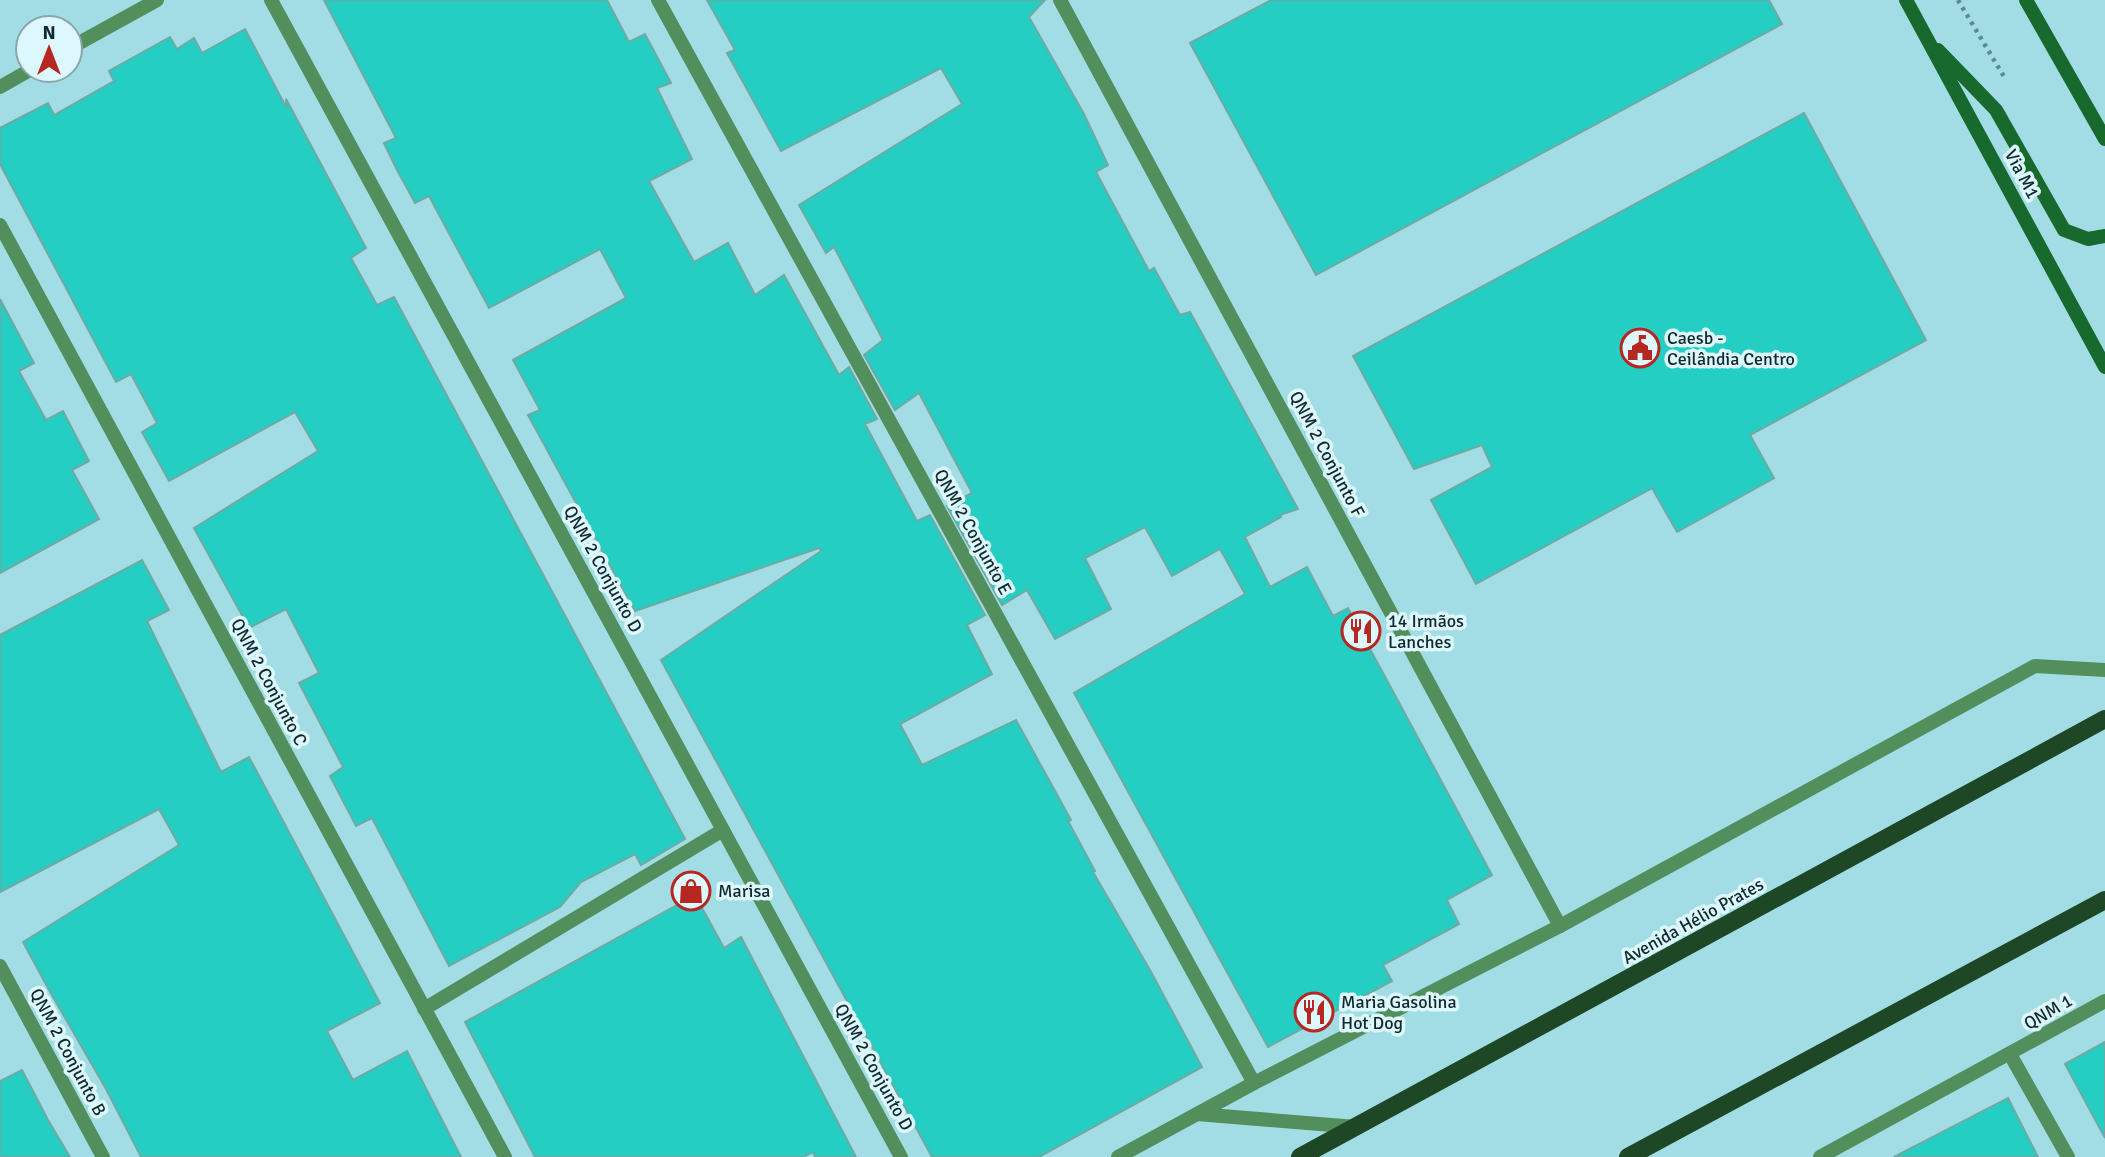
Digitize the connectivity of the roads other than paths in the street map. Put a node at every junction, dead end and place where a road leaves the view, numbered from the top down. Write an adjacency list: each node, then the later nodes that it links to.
1 (157, 0): 8 (street)
2 (271, 0): 15 (street, QNM 2 Conjunto D)
3 (658, 0): 22 (street, QNM 2 Conjunto E)
4 (1060, 0): 17 (street, QNM 2 Conjunto F)
5 (1906, 0): 7 (main road, Via M1)
6 (2026, 0): 9 (main road)
7 (1926, 36): 11 (main road); 12 (main road, Via M1)
8 (84, 40)
9 (2105, 139)
10 (0, 225): 20 (street, QNM 2 Conjunto C)
11 (2105, 236)
12 (2105, 367)
13 (2105, 670): 17 (street)
14 (2105, 719): 24 (main road, Avenida Hélio Prates)
15 (723, 830): 20 (street); 27 (street, QNM 2 Conjunto D)
16 (2105, 900): 30 (main road)
17 (1560, 926): 22 (street)
18 (0, 966): 25 (street, QNM 2 Conjunto B)
19 (2105, 1001): 21 (street, QNM 1)
20 (424, 1009): 26 (street, QNM 2 Conjunto C)
21 (2011, 1056): 31 (street, QNM 1); 32 (street)
22 (1254, 1083): 23 (street)
23 (1197, 1114): 24 (street); 28 (street)
24 (1356, 1127): 29 (main road, Avenida Hélio Prates)
25 (103, 1157)
26 (505, 1157)
27 (901, 1157)
28 (1118, 1157)
29 (1300, 1157)
30 (1628, 1157)
31 (1820, 1157)
32 (2068, 1157)

